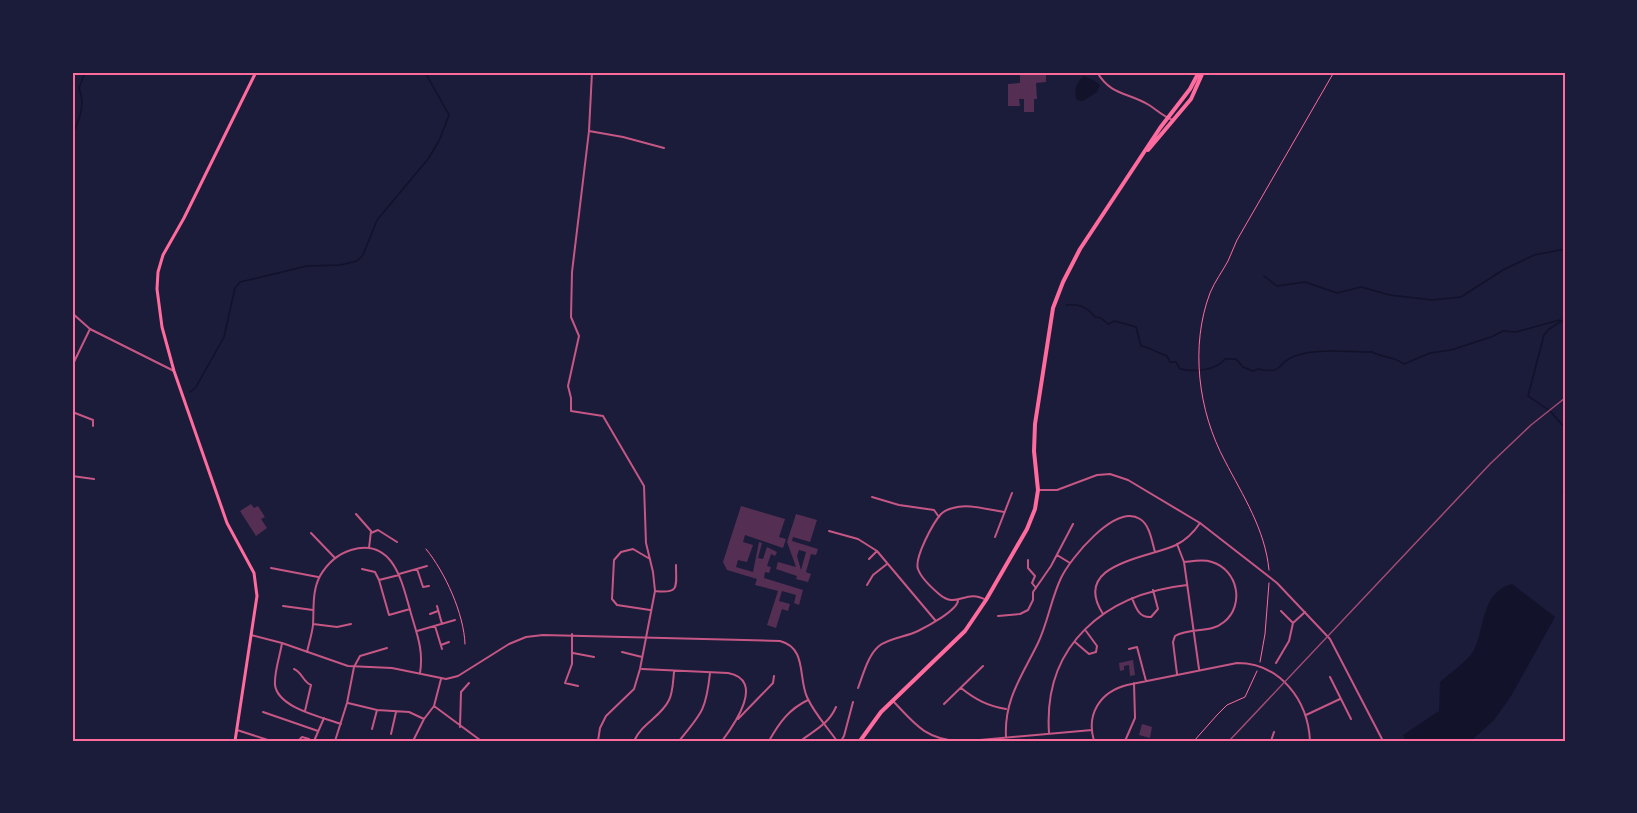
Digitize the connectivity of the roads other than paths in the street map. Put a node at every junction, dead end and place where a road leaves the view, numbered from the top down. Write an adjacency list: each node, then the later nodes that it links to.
1 (256, 72): 14 (main road)
2 (592, 72): 8 (street)
3 (1097, 72): 6 (street)
4 (1199, 72): 6 (highway)
5 (1203, 72): 7 (highway)
6 (1168, 118): 7 (street); 10 (highway)
7 (1173, 120): 10 (highway)
8 (589, 131): 9 (street); 38 (street)
9 (664, 148)
10 (1138, 162): 19 (highway)
11 (72, 313): 12 (street)
12 (90, 329): 13 (street); 14 (street)
13 (72, 366)
14 (174, 371): 83 (main road)
15 (72, 415): 16 (street)
16 (93, 426)
17 (72, 476): 18 (street)
18 (93, 479)
19 (1038, 490): 25 (street); 60 (highway)
20 (1012, 493): 22 (street)
21 (872, 496): 24 (street)
22 (1004, 512): 24 (street); 30 (street)
23 (356, 514): 29 (street)
24 (939, 517): 59 (street)
25 (1200, 523): 32 (street); 68 (street)
26 (1073, 524): 36 (street)
27 (829, 531): 34 (street)
28 (311, 533): 37 (street)
29 (371, 533): 31 (street); 33 (street)
30 (995, 537)
31 (397, 542)
32 (1177, 544): 35 (street); 41 (street)
33 (369, 549): 37 (street); 49 (street)
34 (877, 550): 39 (street); 43 (street)
35 (1155, 552): 42 (street); 70 (street)
36 (1057, 555): 42 (street); 55 (street)
37 (335, 558): 50 (street)
38 (650, 559): 57 (street); 65 (street)
39 (869, 559)
40 (1028, 560): 55 (street)
41 (1184, 562): 53 (street); 81 (street)
42 (1070, 563): 124 (street)
43 (887, 564): 52 (street); 73 (street)
44 (676, 565): 57 (street)
45 (427, 566): 48 (street)
46 (271, 568): 50 (street)
47 (362, 569): 51 (street)
48 (417, 569): 49 (street); 54 (street)
49 (399, 574): 51 (street); 63 (street)
50 (319, 577): 64 (street)
51 (379, 580): 63 (street)
52 (867, 585)
53 (1187, 585): 56 (street); 81 (street)
54 (429, 586)
55 (1036, 588): 71 (street)
56 (1153, 590): 58 (street); 58 (street)
57 (655, 591): 65 (street)
58 (1132, 598): 70 (street)
59 (958, 600): 60 (street); 73 (street)
60 (986, 600): 117 (highway)
61 (283, 606): 64 (street)
62 (437, 606): 66 (street)
63 (410, 609): 80 (street)
64 (313, 610): 75 (street)
65 (650, 610): 84 (street)
66 (438, 611): 69 (street); 77 (street)
67 (1281, 611): 74 (street)
68 (1305, 612): 74 (street); 154 (street)
69 (430, 614)
70 (1103, 614): 79 (street)
71 (998, 616)
72 (455, 620): 77 (street)
73 (935, 620): 112 (street)
74 (1293, 623): 95 (street)
75 (313, 624): 76 (street); 90 (street)
76 (351, 624)
77 (442, 624): 78 (street)
78 (435, 626): 80 (street); 85 (street)
79 (1085, 630): 86 (street); 86 (street)
80 (416, 631): 102 (street)
81 (1194, 632): 100 (street); 104 (street)
82 (572, 634): 84 (street); 92 (street); 107 (street)
83 (251, 635): 87 (street); 138 (main road)
84 (647, 637): 94 (street); 115 (street)
85 (450, 642)
86 (1074, 642): 142 (street)
87 (282, 643): 90 (street); 126 (street)
88 (387, 648): 97 (street)
89 (1129, 649): 108 (street)
90 (307, 652): 97 (street)
91 (622, 652): 94 (street)
92 (573, 653): 93 (street); 111 (street)
93 (594, 657)
94 (643, 657): 99 (street)
95 (1276, 663)
96 (983, 666): 113 (street)
97 (354, 667): 102 (street); 119 (street)
98 (294, 669): 126 (street)
99 (640, 669): 101 (street); 161 (street)
100 (1199, 669): 104 (street); 129 (street)
101 (674, 672): 103 (street); 162 (street)
102 (420, 673): 107 (street)
103 (710, 673): 116 (street); 163 (street)
104 (1177, 674): 108 (street)
105 (774, 676): 122 (street)
106 (1330, 677): 114 (street)
107 (441, 679): 121 (street)
108 (1146, 681): 110 (street)
109 (469, 683): 136 (street)
110 (1134, 683): 139 (street); 171 (street)
111 (578, 686)
112 (858, 688)
113 (961, 688): 120 (street); 124 (street)
114 (1340, 699): 129 (street); 132 (street)
115 (808, 700): 135 (street); 165 (street)
116 (744, 701): 122 (street); 133 (street)
117 (892, 701): 145 (street); 149 (highway)
118 (853, 702): 152 (street)
119 (347, 703): 125 (street); 134 (street)
120 (944, 705)
121 (434, 706): 131 (street); 136 (street)
122 (752, 706): 133 (street)
123 (836, 706): 135 (street)
124 (1007, 709): 146 (street)
125 (377, 710): 128 (street); 137 (street)
126 (305, 711): 130 (street)
127 (263, 712): 140 (street)
128 (396, 712): 131 (street); 143 (street)
129 (1306, 715): 173 (street)
130 (324, 718): 134 (street); 140 (street)
131 (424, 719): 160 (street)
132 (1352, 719)
133 (737, 720): 164 (street)
134 (341, 724): 159 (street)
135 (825, 724): 148 (street); 152 (street)
136 (460, 727): 150 (street)
137 (372, 729)
138 (237, 730): 155 (main road); 156 (street)
139 (1092, 730): 142 (street); 170 (street)
140 (318, 731): 158 (street)
141 (1274, 732): 172 (street)
142 (1049, 733): 144 (street)
143 (391, 734)
144 (1023, 735): 146 (street); 169 (street)
145 (931, 736): 153 (street); 166 (street)
146 (1006, 737): 168 (street)
147 (309, 739): 157 (street)
148 (802, 739)
149 (862, 739)
150 (480, 740)
151 (831, 740): 152 (street)
152 (838, 740)
153 (946, 740): 167 (street)
154 (1381, 740)
155 (235, 741)
156 (271, 741)
157 (298, 741)
158 (314, 741)
159 (334, 741)
160 (413, 741)
161 (598, 741)
162 (634, 741)
163 (679, 741)
164 (722, 741)
165 (769, 741)
166 (927, 741)
167 (957, 741)
168 (969, 741)
169 (1024, 741)
170 (1095, 741)
171 (1125, 741)
172 (1271, 741)
173 (1310, 741)

